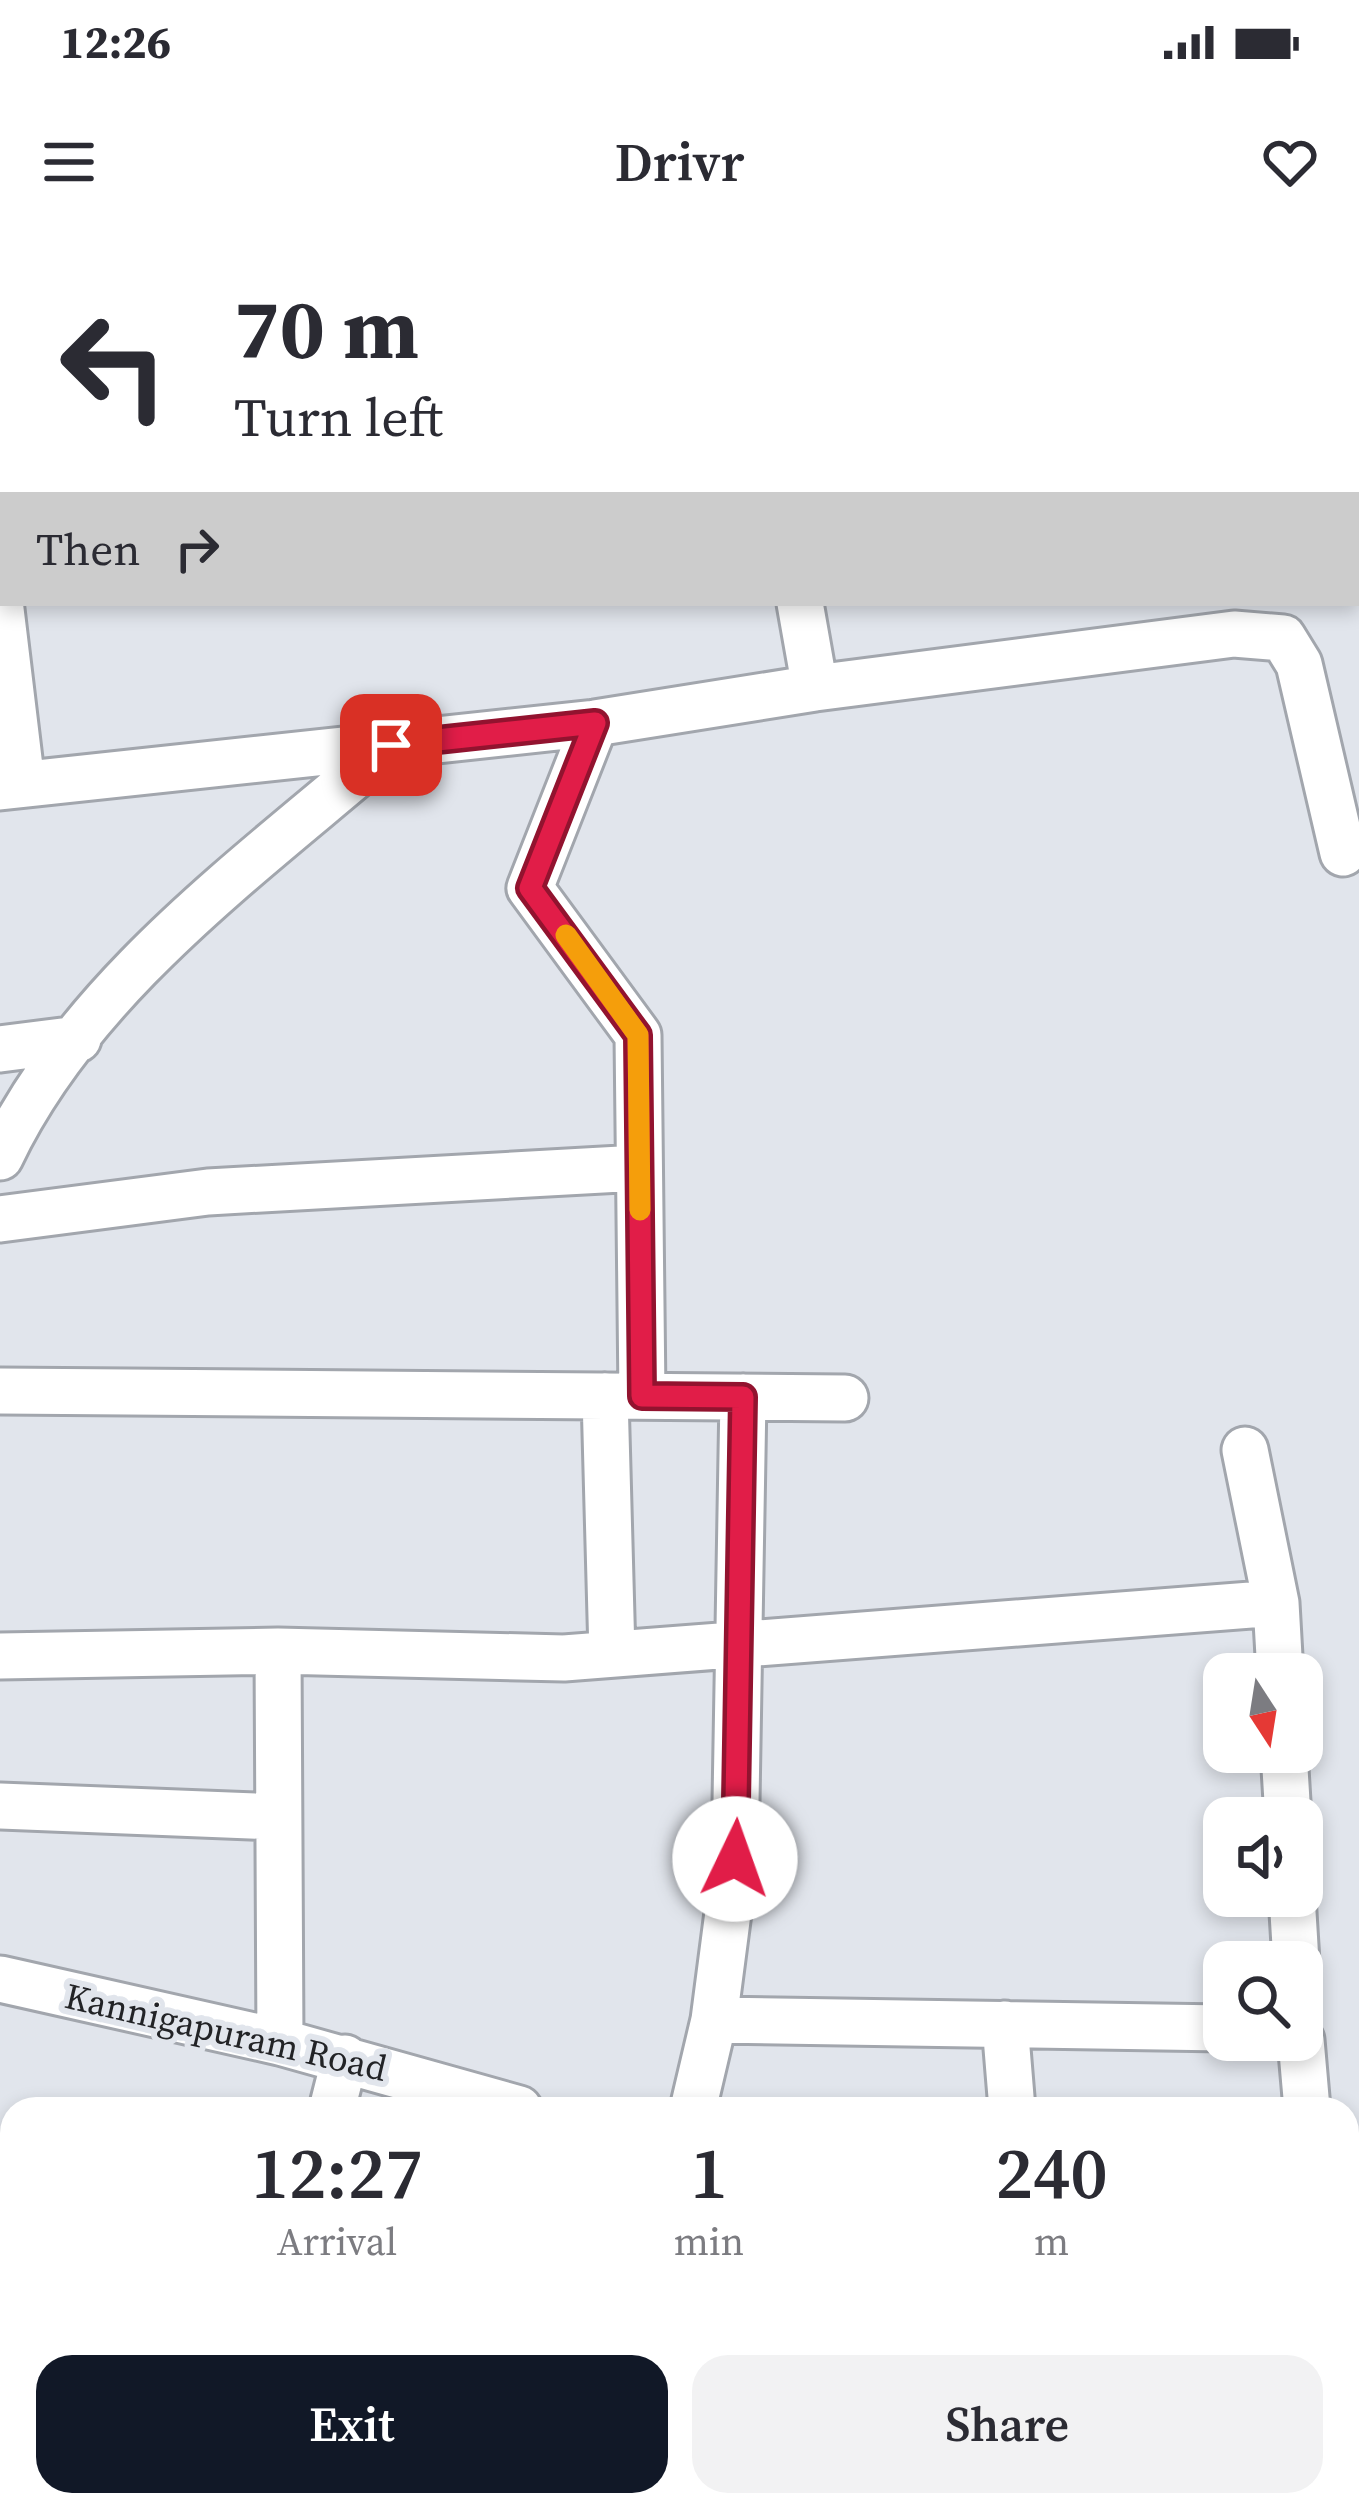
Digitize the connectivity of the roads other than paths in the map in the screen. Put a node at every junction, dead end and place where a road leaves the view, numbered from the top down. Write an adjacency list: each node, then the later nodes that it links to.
1 (0, 606): 6 (street)
2 (801, 606): 3 (street)
3 (815, 688): 4 (street); 7 (street)
4 (595, 723): 5 (street); 11 (street)
5 (391, 745): 6 (street); 8 (street)
6 (11, 786)
7 (1343, 853)
8 (78, 1040): 9 (street); 10 (street)
9 (0, 1048)
10 (0, 1157)
11 (639, 1168): 12 (street); 14 (street)
12 (0, 1219)
13 (0, 1391): 14 (street)
14 (623, 1396): 15 (street); 22 (street)
15 (743, 1397): 16 (street); 19 (street)
16 (845, 1398)
17 (1245, 1450): 18 (street)
18 (1276, 1603): 19 (street); 21 (street)
19 (737, 1645): 22 (street); 27 (street)
20 (278, 1651): 22 (street); 23 (street); 25 (street)
21 (1279, 1653)
22 (612, 1654)
23 (0, 1657)
24 (0, 1806): 25 (street)
25 (278, 1817): 30 (street)
26 (0, 1979): 30 (street, Kannigapuram Road)
27 (714, 2020): 28 (street); 35 (street)
28 (1005, 2024): 29 (street); 36 (street)
29 (1203, 2028)
30 (280, 2042): 31 (street, Kannigapuram Road)
31 (345, 2058): 33 (street); 34 (street, Kannigapuram Road)
32 (1303, 2061): 37 (street)
33 (335, 2097)
34 (479, 2097)
35 (696, 2097)
36 (1011, 2097)
37 (1306, 2097)

